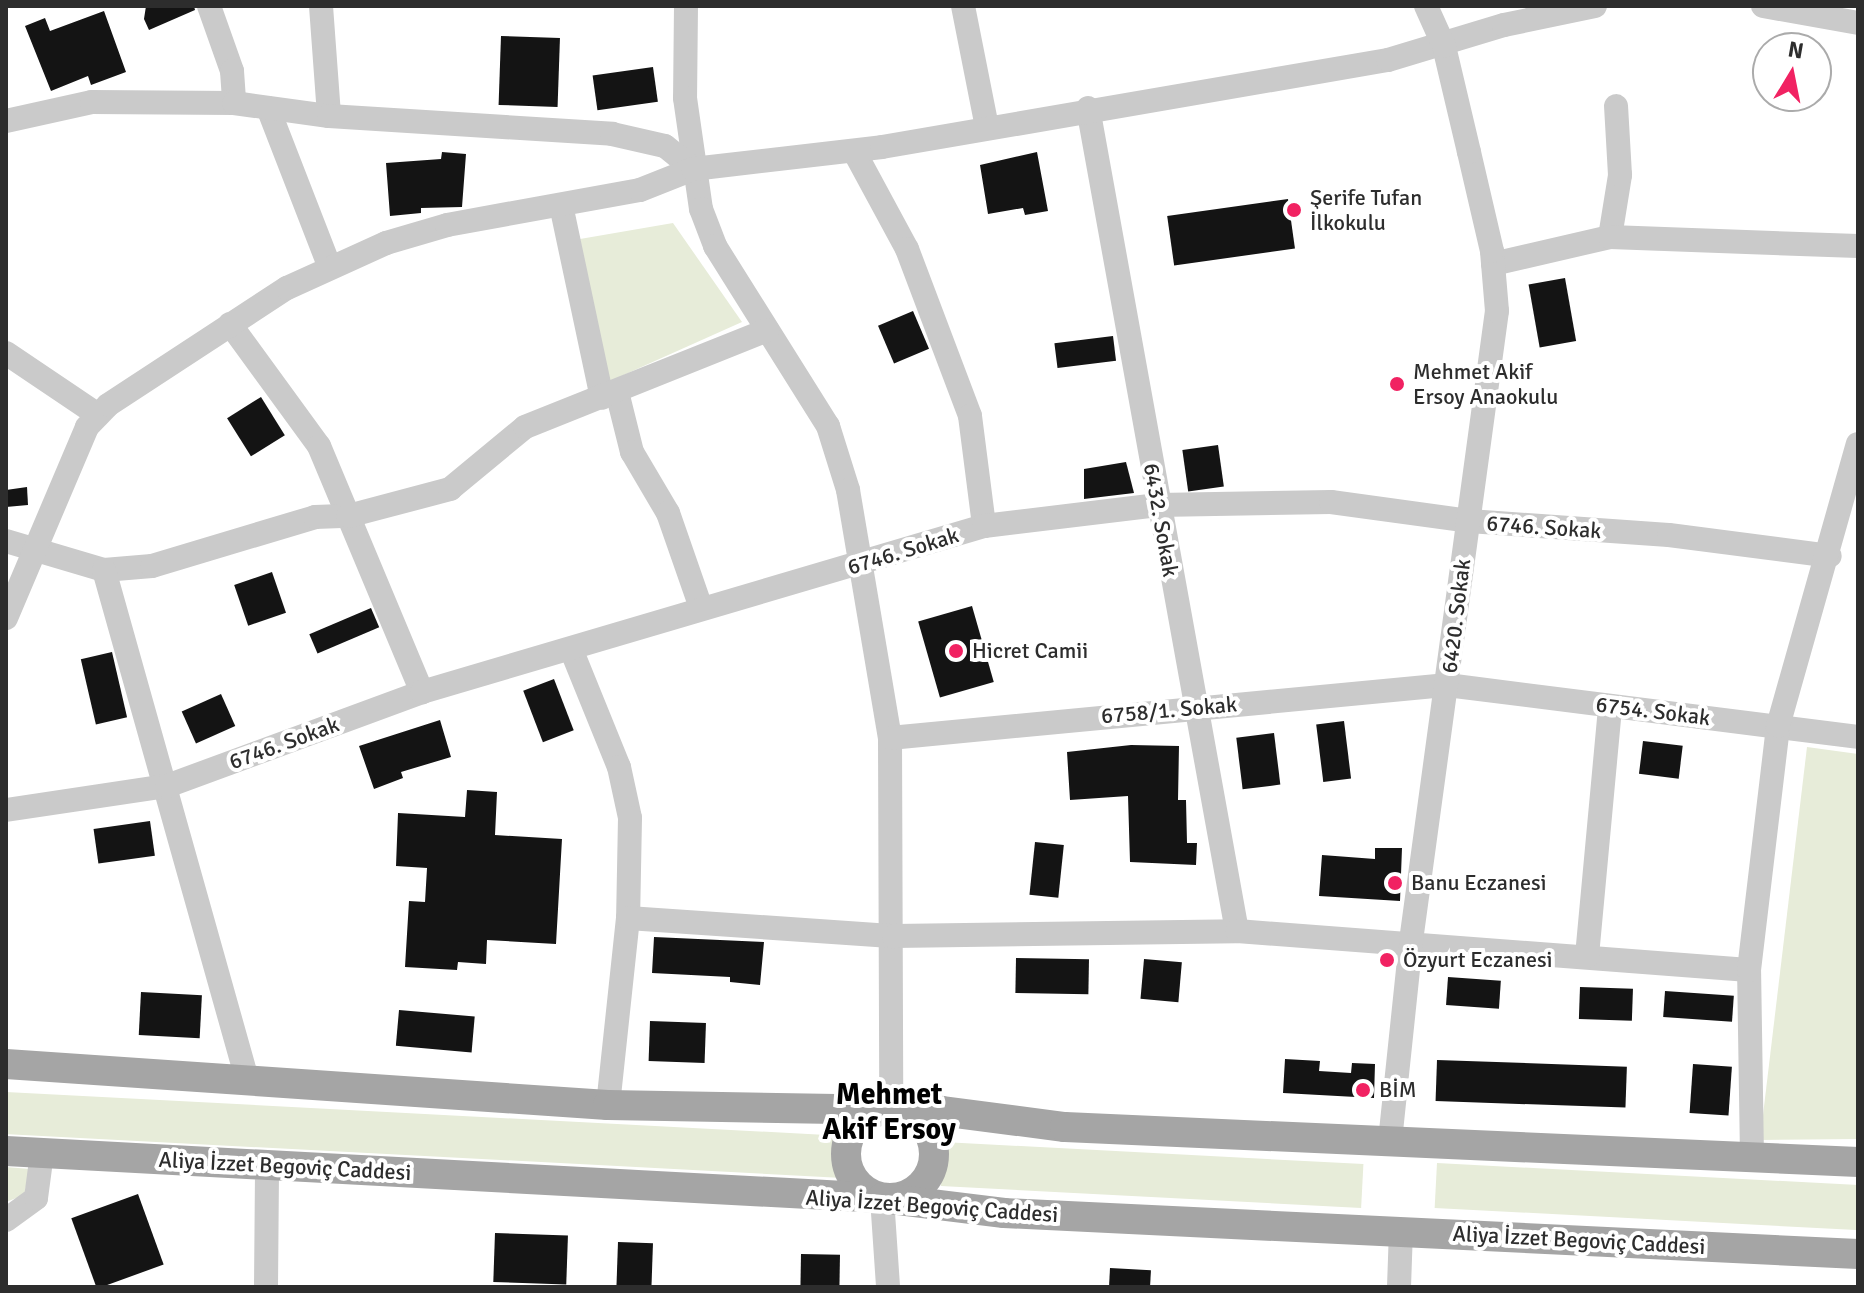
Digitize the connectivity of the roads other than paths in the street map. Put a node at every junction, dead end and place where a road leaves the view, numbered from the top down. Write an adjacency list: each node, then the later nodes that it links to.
1 (209, 6): 10 (street)
2 (321, 6): 14 (street)
3 (686, 6): 18 (street)
4 (963, 6): 16 (street)
5 (1426, 6): 9 (street, 6420. Sokak)
6 (1595, 6): 9 (street)
7 (1763, 6): 8 (street)
8 (1858, 23)
9 (1444, 46): 13 (street); 22 (street, 6420. Sokak)
10 (234, 103): 12 (street); 15 (street)
11 (1616, 106): 20 (street)
12 (268, 108): 14 (street); 23 (street)
13 (1088, 108): 16 (street); 30 (street, 6432. Sokak)
14 (329, 116): 18 (street)
15 (6, 121)
16 (987, 127): 17 (street)
17 (854, 151): 18 (street); 33 (street)
18 (693, 169): 19 (street); 25 (street)
19 (561, 205): 23 (street); 27 (street)
20 (1610, 237): 21 (street); 22 (street)
21 (1858, 246)
22 (1493, 264): 32 (street, 6420. Sokak)
23 (329, 265): 24 (street)
24 (230, 324): 28 (street); 31 (street)
25 (767, 330): 27 (street); 37 (street)
26 (6, 353): 28 (street)
27 (609, 395): 31 (street); 39 (street)
28 (98, 415): 35 (street)
29 (1856, 459): 36 (street)
30 (1158, 505): 32 (street, 6746. Sokak); 33 (street, 6746. Sokak); 45 (street, 6432. Sokak)
31 (348, 516): 38 (street); 43 (street)
32 (1469, 521): 36 (street, 6746. Sokak); 42 (street, 6420. Sokak)
33 (984, 526): 37 (street, 6746. Sokak)
34 (6, 541): 35 (street)
35 (33, 550): 38 (street); 40 (street)
36 (1830, 556): 46 (street)
37 (860, 565): 39 (street, 6746. Sokak); 48 (street)
38 (104, 570): 49 (street)
39 (701, 608): 41 (street, 6746. Sokak)
40 (6, 618)
41 (571, 649): 43 (street, 6746. Sokak); 51 (street)
42 (1447, 685): 44 (street, 6754. Sokak); 45 (street, 6758/1. Sokak); 54 (street, 6420. Sokak)
43 (422, 692): 49 (street, 6746. Sokak)
44 (1610, 706): 46 (street, 6754. Sokak); 55 (street)
45 (1195, 707): 48 (street, 6758/1. Sokak); 52 (street, 6432. Sokak)
46 (1778, 726): 47 (street, 6754. Sokak); 56 (street)
47 (1858, 737)
48 (890, 738): 53 (street)
49 (167, 786): 50 (street, 6746. Sokak); 58 (street)
50 (6, 810)
51 (628, 918): 53 (street); 59 (street)
52 (1237, 931): 53 (street); 54 (street)
53 (894, 936): 60 (street)
54 (1411, 941): 55 (street); 61 (street, 6420. Sokak)
55 (1587, 956): 56 (street)
56 (1749, 970): 64 (street)
57 (6, 1064): 58 (main road)
58 (247, 1079): 59 (main road)
59 (608, 1105): 60 (main road)
60 (891, 1110): 61 (main road); 67 (main road); 67 (main road)
61 (1390, 1141): 64 (main road)
62 (6, 1151): 63 (main road, Aliya İzzet Begoviç Caddesi)
63 (42, 1153): 66 (main road, Aliya İzzet Begoviç Caddesi); 68 (street)
64 (1752, 1157): 65 (main road)
65 (1858, 1162)
66 (267, 1164): 67 (main road, Aliya İzzet Begoviç Caddesi); 71 (street)
67 (882, 1198): 69 (main road, Aliya İzzet Begoviç Caddesi); 72 (street)
68 (6, 1220)
69 (1401, 1231): 70 (main road, Aliya İzzet Begoviç Caddesi); 73 (street)
70 (1858, 1254)
71 (266, 1287)
72 (888, 1287)
73 (1399, 1287)

